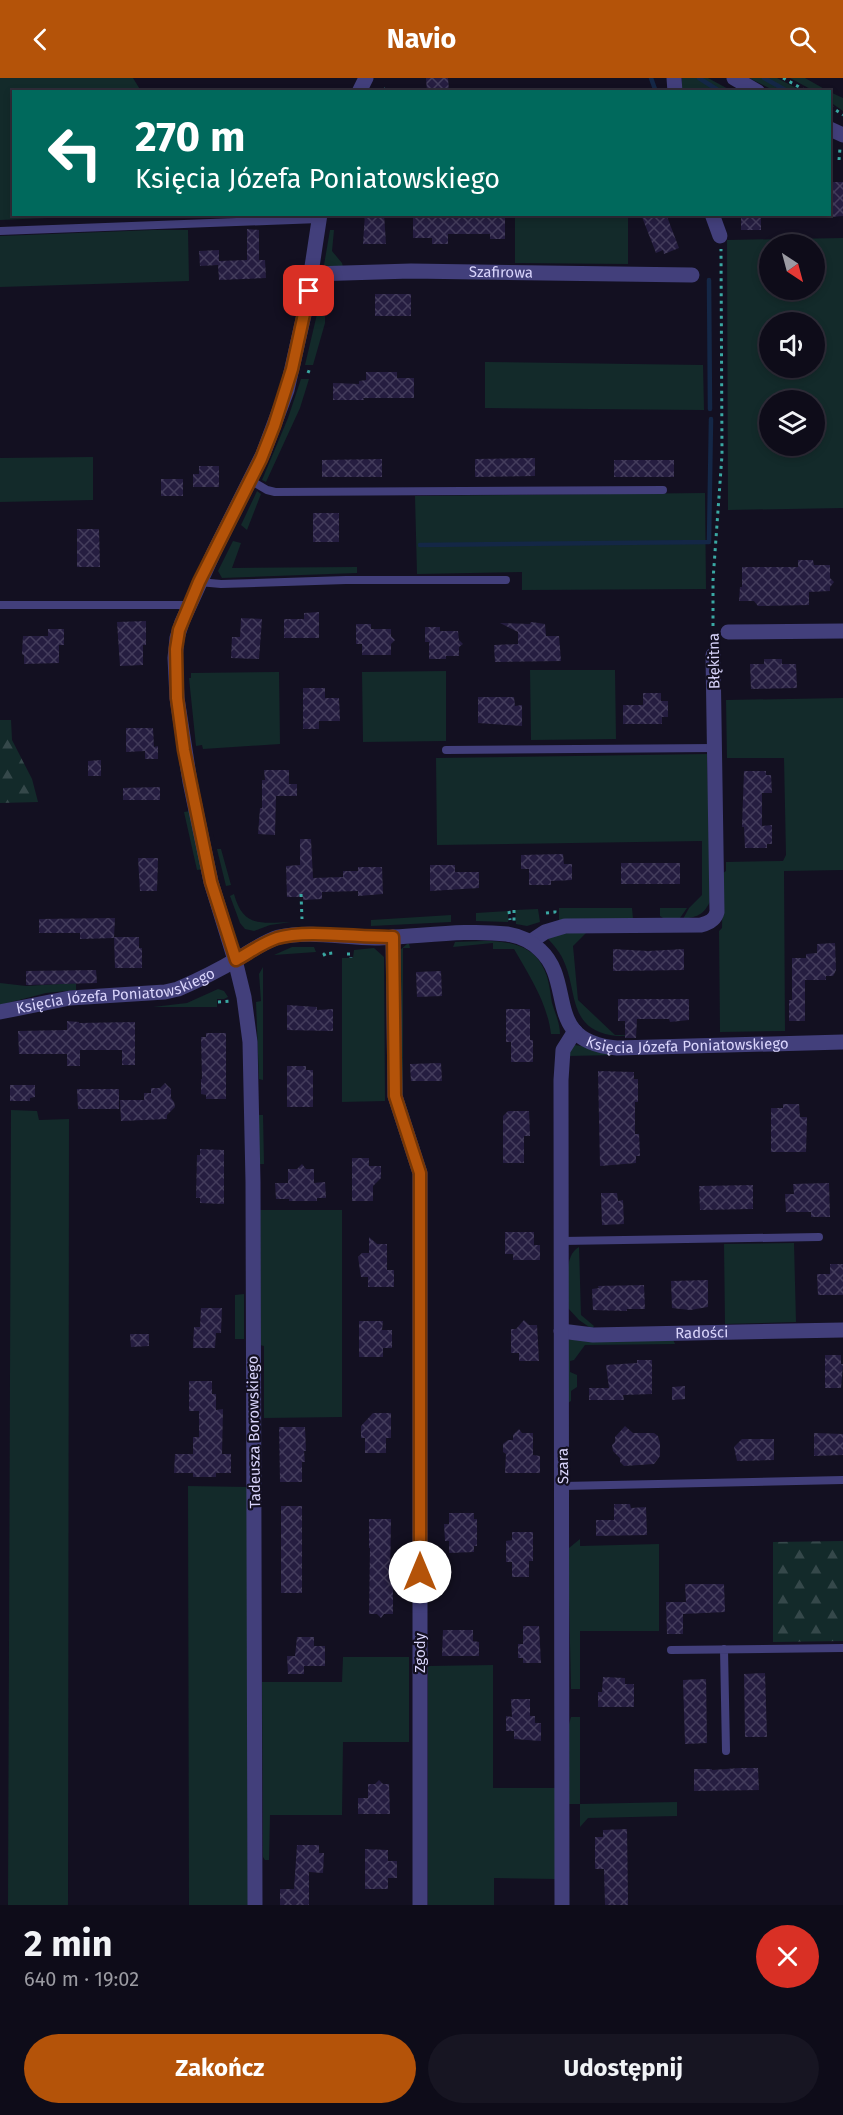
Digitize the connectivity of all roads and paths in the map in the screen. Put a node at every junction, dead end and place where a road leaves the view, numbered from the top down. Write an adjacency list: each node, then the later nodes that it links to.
1 (734, 78): 5 (street)
2 (783, 78): 6 (path)
3 (384, 88): 4 (path)
4 (381, 90)
5 (755, 90)
6 (804, 90)
7 (841, 140): 8 (path)
8 (840, 160)
9 (713, 216): 12 (street)
10 (320, 217): 11 (lane); 13 (street, Tadeusza Borowskiego)
11 (0, 231)
12 (720, 236): 25 (path, Błękitna)
13 (312, 274): 14 (street, Szafirowa); 17 (street, Tadeusza Borowskiego)
14 (692, 275)
15 (312, 368): 16 (path)
16 (309, 374)
17 (250, 480): 18 (lane); 20 (street, Tadeusza Borowskiego)
18 (663, 490)
19 (506, 580): 20 (lane)
20 (199, 582): 22 (street, Tadeusza Borowskiego)
21 (0, 605): 22 (lane)
22 (189, 605): 40 (street, Tadeusza Borowskiego)
23 (728, 632): 24 (street)
24 (843, 632)
25 (713, 655): 26 (street, Błękitna)
26 (715, 748): 27 (lane); 35 (street, Błękitna)
27 (446, 750)
28 (301, 894): 32 (path)
29 (555, 908): 31 (path)
30 (514, 910): 33 (path)
31 (546, 912)
32 (302, 922)
33 (515, 926)
34 (393, 937): 35 (street, Księcia Józefa Poniatowskiego); 40 (street, Księcia Józefa Poniatowskiego); 57 (street, Zgody)
35 (530, 942): 44 (street, Księcia Józefa Poniatowskiego)
36 (333, 953): 38 (path)
37 (347, 954): 39 (path)
38 (325, 956)
39 (351, 958)
40 (236, 960): 43 (street, Księcia Józefa Poniatowskiego); 56 (street, Tadeusza Borowskiego)
41 (232, 1000): 42 (path)
42 (218, 1002)
43 (0, 1012)
44 (575, 1031): 45 (street, Księcia Józefa Poniatowskiego); 47 (street, Szara)
45 (843, 1042)
46 (819, 1236): 47 (lane)
47 (562, 1241): 49 (street, Szara)
48 (843, 1330): 49 (street, Radości)
49 (561, 1331): 51 (street, Szara)
50 (843, 1480): 51 (lane)
51 (563, 1486): 58 (street, Szara)
52 (843, 1648): 53 (lane)
53 (724, 1649): 54 (lane); 55 (lane)
54 (671, 1650)
55 (726, 1751)
56 (255, 1905)
57 (420, 1905)
58 (562, 1905)

